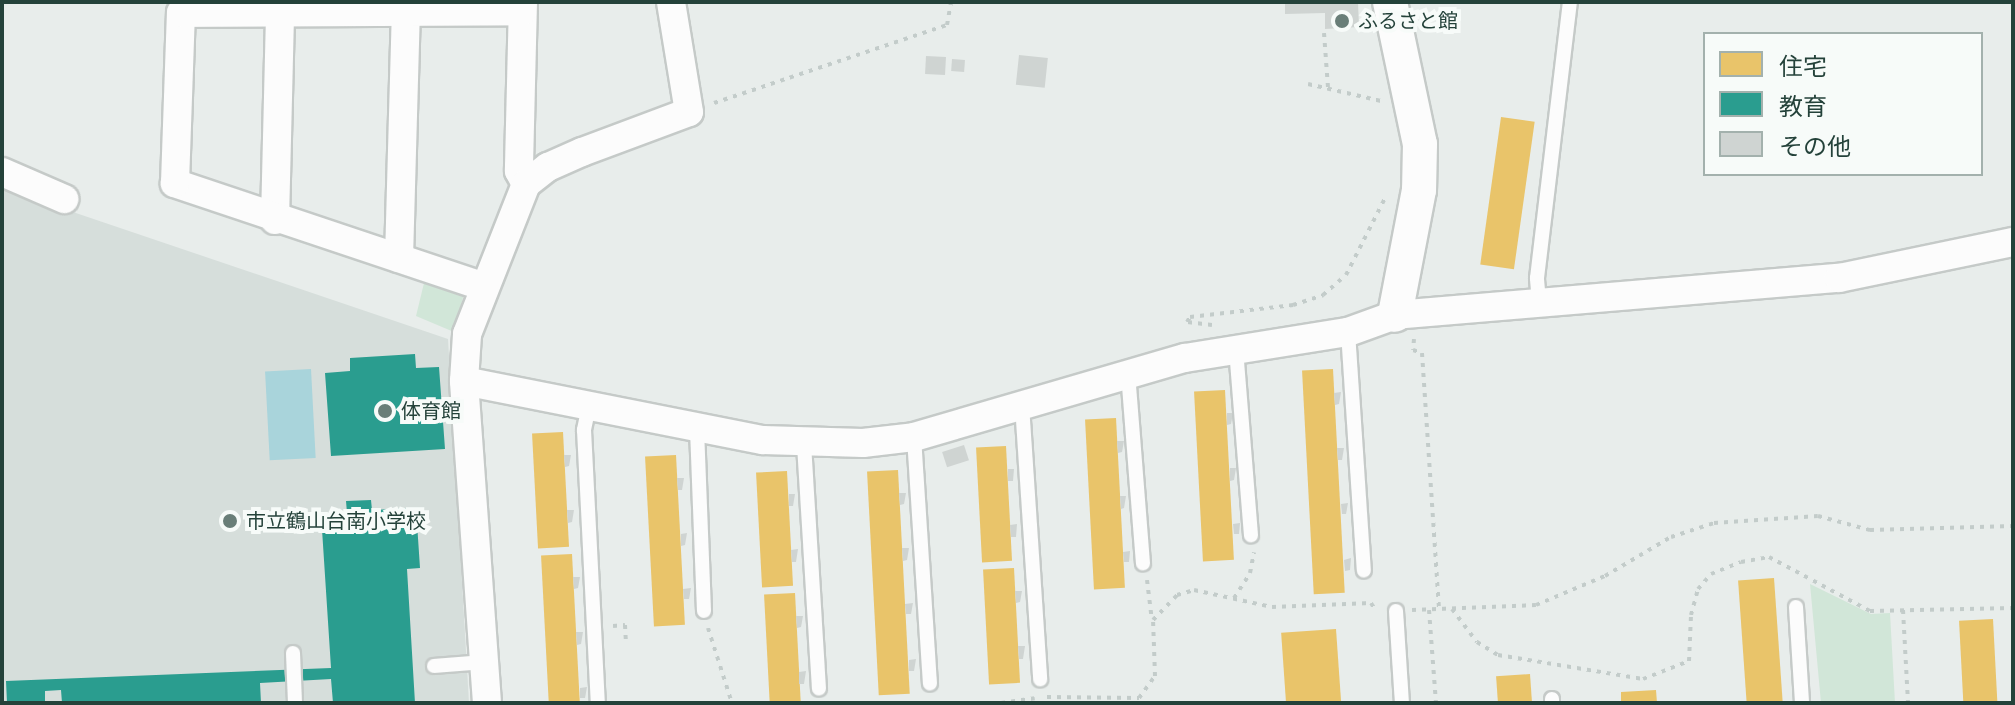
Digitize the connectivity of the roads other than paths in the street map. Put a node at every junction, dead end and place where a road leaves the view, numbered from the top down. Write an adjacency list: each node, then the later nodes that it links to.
1 (671, 2): 8 (street)
2 (1390, 2): 15 (street)
3 (1570, 2): 14 (lane)
4 (522, 7): 6 (street); 8 (street)
5 (280, 12): 6 (street); 10 (street); 10 (street)
6 (406, 12): 12 (street)
7 (2, 172): 9 (street)
8 (526, 184): 13 (street)
9 (64, 199)
10 (275, 220): 12 (street)
11 (2013, 242): 14 (street)
12 (399, 258): 13 (street)
13 (482, 286): 19 (street)
14 (1539, 302): 15 (street)
15 (1405, 322): 16 (street)
16 (1348, 332): 17 (street); 27 (lane)
17 (1236, 349): 18 (street); 25 (lane)
18 (1128, 373): 20 (street); 26 (lane)
19 (464, 381): 21 (street); 32 (street)
20 (1022, 405): 23 (street); 34 (lane)
21 (589, 406): 22 (street); 39 (lane)
22 (697, 429): 24 (street); 29 (lane)
23 (914, 437): 24 (street); 35 (lane)
24 (804, 444): 36 (lane)
25 (1251, 535)
26 (1143, 563)
27 (1364, 570)
28 (1796, 607): 41 (lane)
29 (704, 611)
30 (1396, 611): 40 (lane)
31 (293, 653): 37 (lane)
32 (484, 662): 33 (lane); 38 (street)
33 (434, 666)
34 (1040, 679)
35 (930, 683)
36 (819, 689)
37 (295, 703)
38 (487, 703)
39 (598, 703)
40 (1402, 703)
41 (1802, 703)

